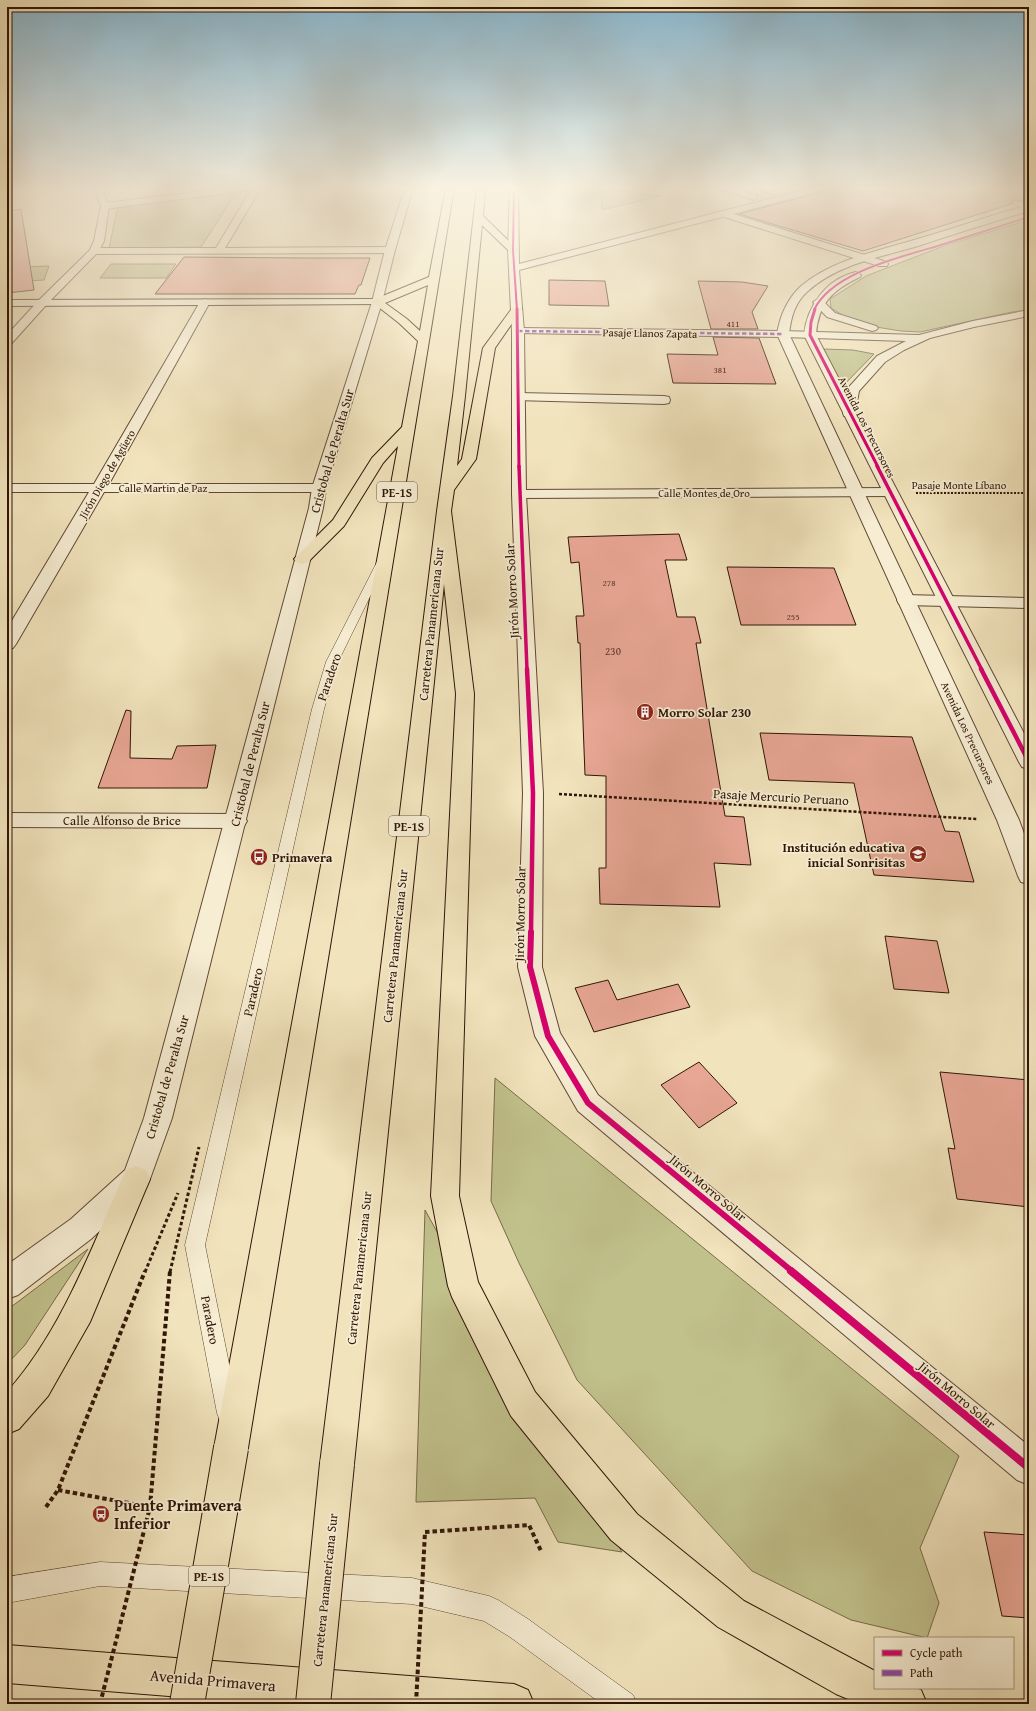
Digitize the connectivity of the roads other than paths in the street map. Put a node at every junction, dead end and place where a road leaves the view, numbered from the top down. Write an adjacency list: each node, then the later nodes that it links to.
1 (77, 268): 9 (street)
2 (386, 268): 11 (street, Cristobal de Peralta Sur)
3 (436, 268): 8 (main road, PE-1S)
4 (473, 268): 33 (main road, Carretera Panamericana Sur / PE-1S)
5 (516, 268): 14 (street, Jirón Morro Solar)
6 (842, 268): 18 (street)
7 (874, 268): 12 (street)
8 (434, 279): 11 (main road); 20 (main road, PE-1S)
9 (43, 302): 10 (street); 13 (street); 21 (street)
10 (205, 302): 11 (street); 28 (street, Jirón Diego de Agüero)
11 (377, 302): 20 (main road); 29 (street, Cristobal de Peralta Sur)
12 (818, 302): 17 (street); 19 (street)
13 (7, 303)
14 (517, 309): 16 (street, Jirón Morro Solar); 33 (main road)
15 (1029, 313): 17 (street)
16 (518, 331): 18 (street, Pasaje Llanos Zapata); 23 (street, Jirón Morro Solar)
17 (923, 337): 19 (street); 22 (street)
18 (785, 340): 19 (street, Pasaje Llanos Zapata); 31 (street, Avenida Los Precursores)
19 (812, 340): 22 (street); 25 (street, Avenida Los Precursores)
20 (424, 341): 26 (main road, PE-1S)
21 (7, 342)
22 (900, 348): 25 (street)
23 (518, 397): 24 (street); 32 (street, Jirón Morro Solar)
24 (664, 400)
25 (849, 413): 30 (street, Avenida Los Precursores)
26 (409, 427): 34 (main road, PE-1S); 35 (main road)
27 (7, 488): 28 (street, Calle Martin de Paz)
28 (99, 488): 29 (street, Calle Martin de Paz); 39 (street, Jirón Diego de Agüero)
29 (319, 488): 35 (street, Cristobal de Peralta Sur)
30 (890, 492): 31 (street, Calle Montes de Oro); 37 (street, Avenida Los Precursores)
31 (856, 493): 32 (street, Calle Montes de Oro); 36 (street, Avenida Los Precursores)
32 (519, 494): 48 (street, Jirón Morro Solar)
33 (445, 500): 52 (main road, Carretera Panamericana Sur / PE-1S, bridge); 55 (main road)
34 (385, 558): 47 (main road, PE-1S); 47 (lane, Paradero)
35 (302, 559): 42 (street, Cristobal de Peralta Sur)
36 (905, 600): 37 (street); 43 (street, Avenida Los Precursores)
37 (946, 601): 38 (street); 40 (street, Avenida Los Precursores)
38 (1029, 602)
39 (7, 644)
40 (1029, 762)
41 (7, 820): 42 (street, Calle Alfonso de Brice)
42 (236, 820): 44 (street, Cristobal de Peralta Sur)
43 (1029, 876)
44 (136, 1179): 45 (street, Cristobal de Peralta Sur); 46 (main road)
45 (7, 1284)
46 (7, 1417)
47 (232, 1443): 51 (main road, PE-1S, bridge)
48 (1029, 1468)
49 (7, 1590): 54 (lane)
50 (7, 1664): 53 (main road, Avenida Primavera)
51 (187, 1704)
52 (313, 1704)
53 (514, 1704)
54 (624, 1704)
55 (906, 1704)

